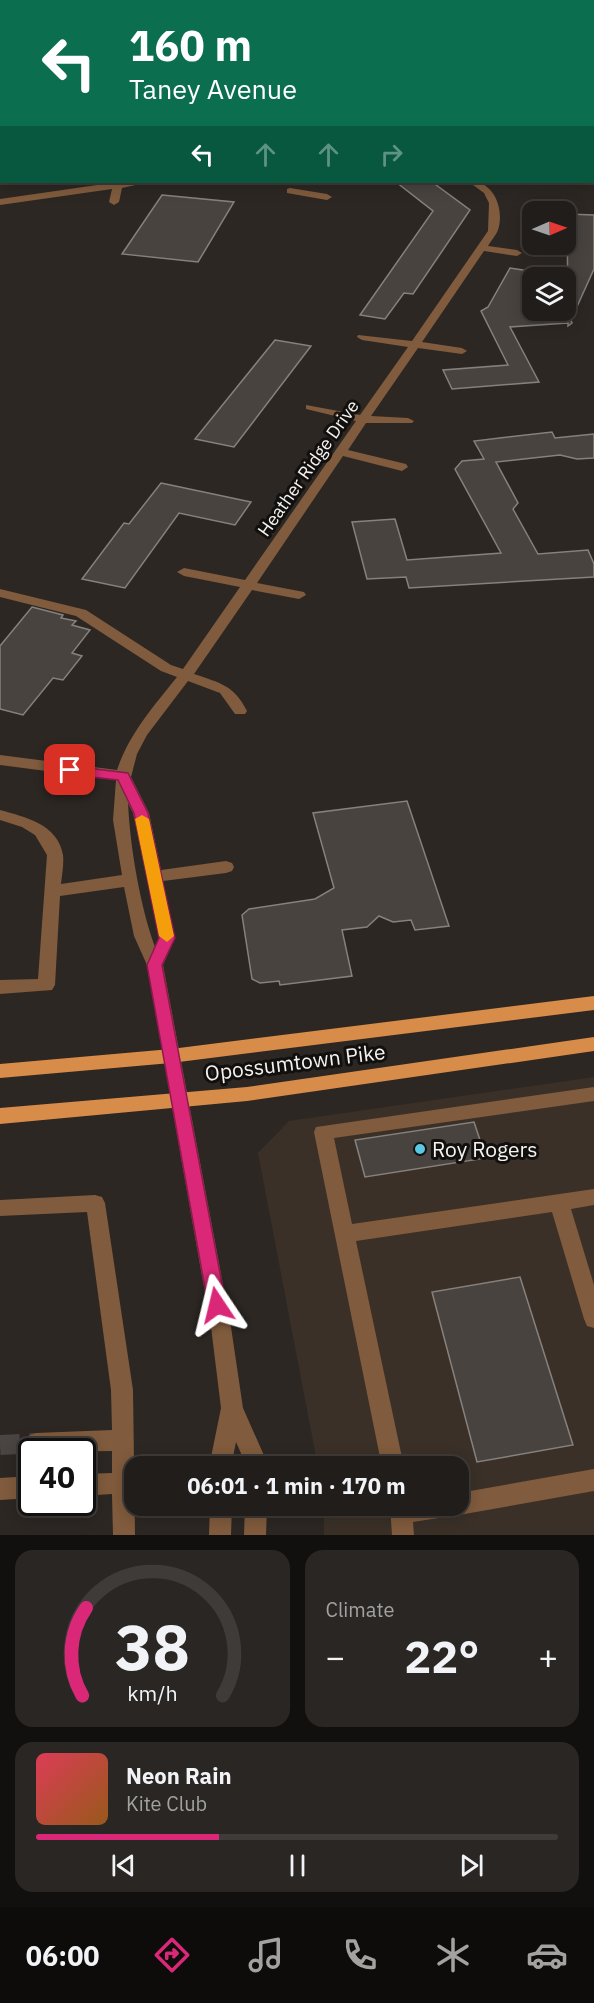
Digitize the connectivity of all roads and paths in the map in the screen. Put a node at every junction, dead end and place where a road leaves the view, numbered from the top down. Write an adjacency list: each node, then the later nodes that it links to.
1 (135, 183): 4 (street)
2 (283, 183): 5 (street)
3 (478, 183): 8 (street, Heather Ridge Drive)
4 (118, 185): 6 (street); 7 (street)
5 (327, 197)
6 (0, 202)
7 (114, 202)
8 (483, 248): 9 (street); 11 (street, Heather Ridge Drive)
9 (517, 253)
10 (362, 338): 11 (street)
11 (414, 346): 12 (street); 14 (street, Heather Ridge Drive)
12 (462, 351)
13 (310, 407): 14 (street)
14 (364, 419): 15 (street); 16 (street, Heather Ridge Drive)
15 (408, 421)
16 (341, 452): 17 (street); 19 (street, Heather Ridge Drive)
17 (402, 467)
18 (184, 572): 19 (street)
19 (248, 585): 21 (street); 22 (street, Heather Ridge Drive)
20 (0, 593): 22 (street)
21 (298, 595)
22 (186, 675): 23 (street); 25 (street, Heather Ridge Drive)
23 (240, 711)
24 (0, 760): 25 (street)
25 (123, 776): 28 (street); 29 (street, Heather Ridge Drive)
26 (0, 815): 30 (street)
27 (226, 867): 28 (street)
28 (154, 877): 31 (street)
29 (130, 880): 30 (street); 31 (street, Heather Ridge Drive)
30 (53, 891): 32 (street)
31 (155, 965): 35 (street, Heather Ridge Drive)
32 (0, 987)
33 (594, 1003): 35 (main road, Opossumtown Pike)
34 (594, 1044): 38 (main road, Opossumtown Pike)
35 (171, 1056): 36 (main road, Opossumtown Pike); 38 (street, Heather Ridge Drive)
36 (0, 1071)
37 (594, 1094): 43 (street)
38 (179, 1098): 39 (main road, Opossumtown Pike); 45 (street, Heather Ridge Drive)
39 (0, 1116)
40 (594, 1197): 41 (street)
41 (559, 1202): 43 (street); 44 (street)
42 (0, 1209): 46 (street)
43 (344, 1234): 51 (street)
44 (594, 1319)
45 (232, 1408): 49 (street); 50 (street)
46 (124, 1440): 47 (street); 48 (street)
47 (96, 1441)
48 (124, 1456)
49 (222, 1456)
50 (253, 1456)
51 (391, 1456)
52 (594, 1480): 57 (street)
53 (124, 1483): 54 (street)
54 (96, 1484)
55 (18, 1488): 56 (street)
56 (0, 1489)
57 (469, 1502)
58 (124, 1516): 61 (street)
59 (220, 1516): 62 (street)
60 (256, 1516): 63 (street)
61 (124, 1535)
62 (220, 1535)
63 (255, 1535)

